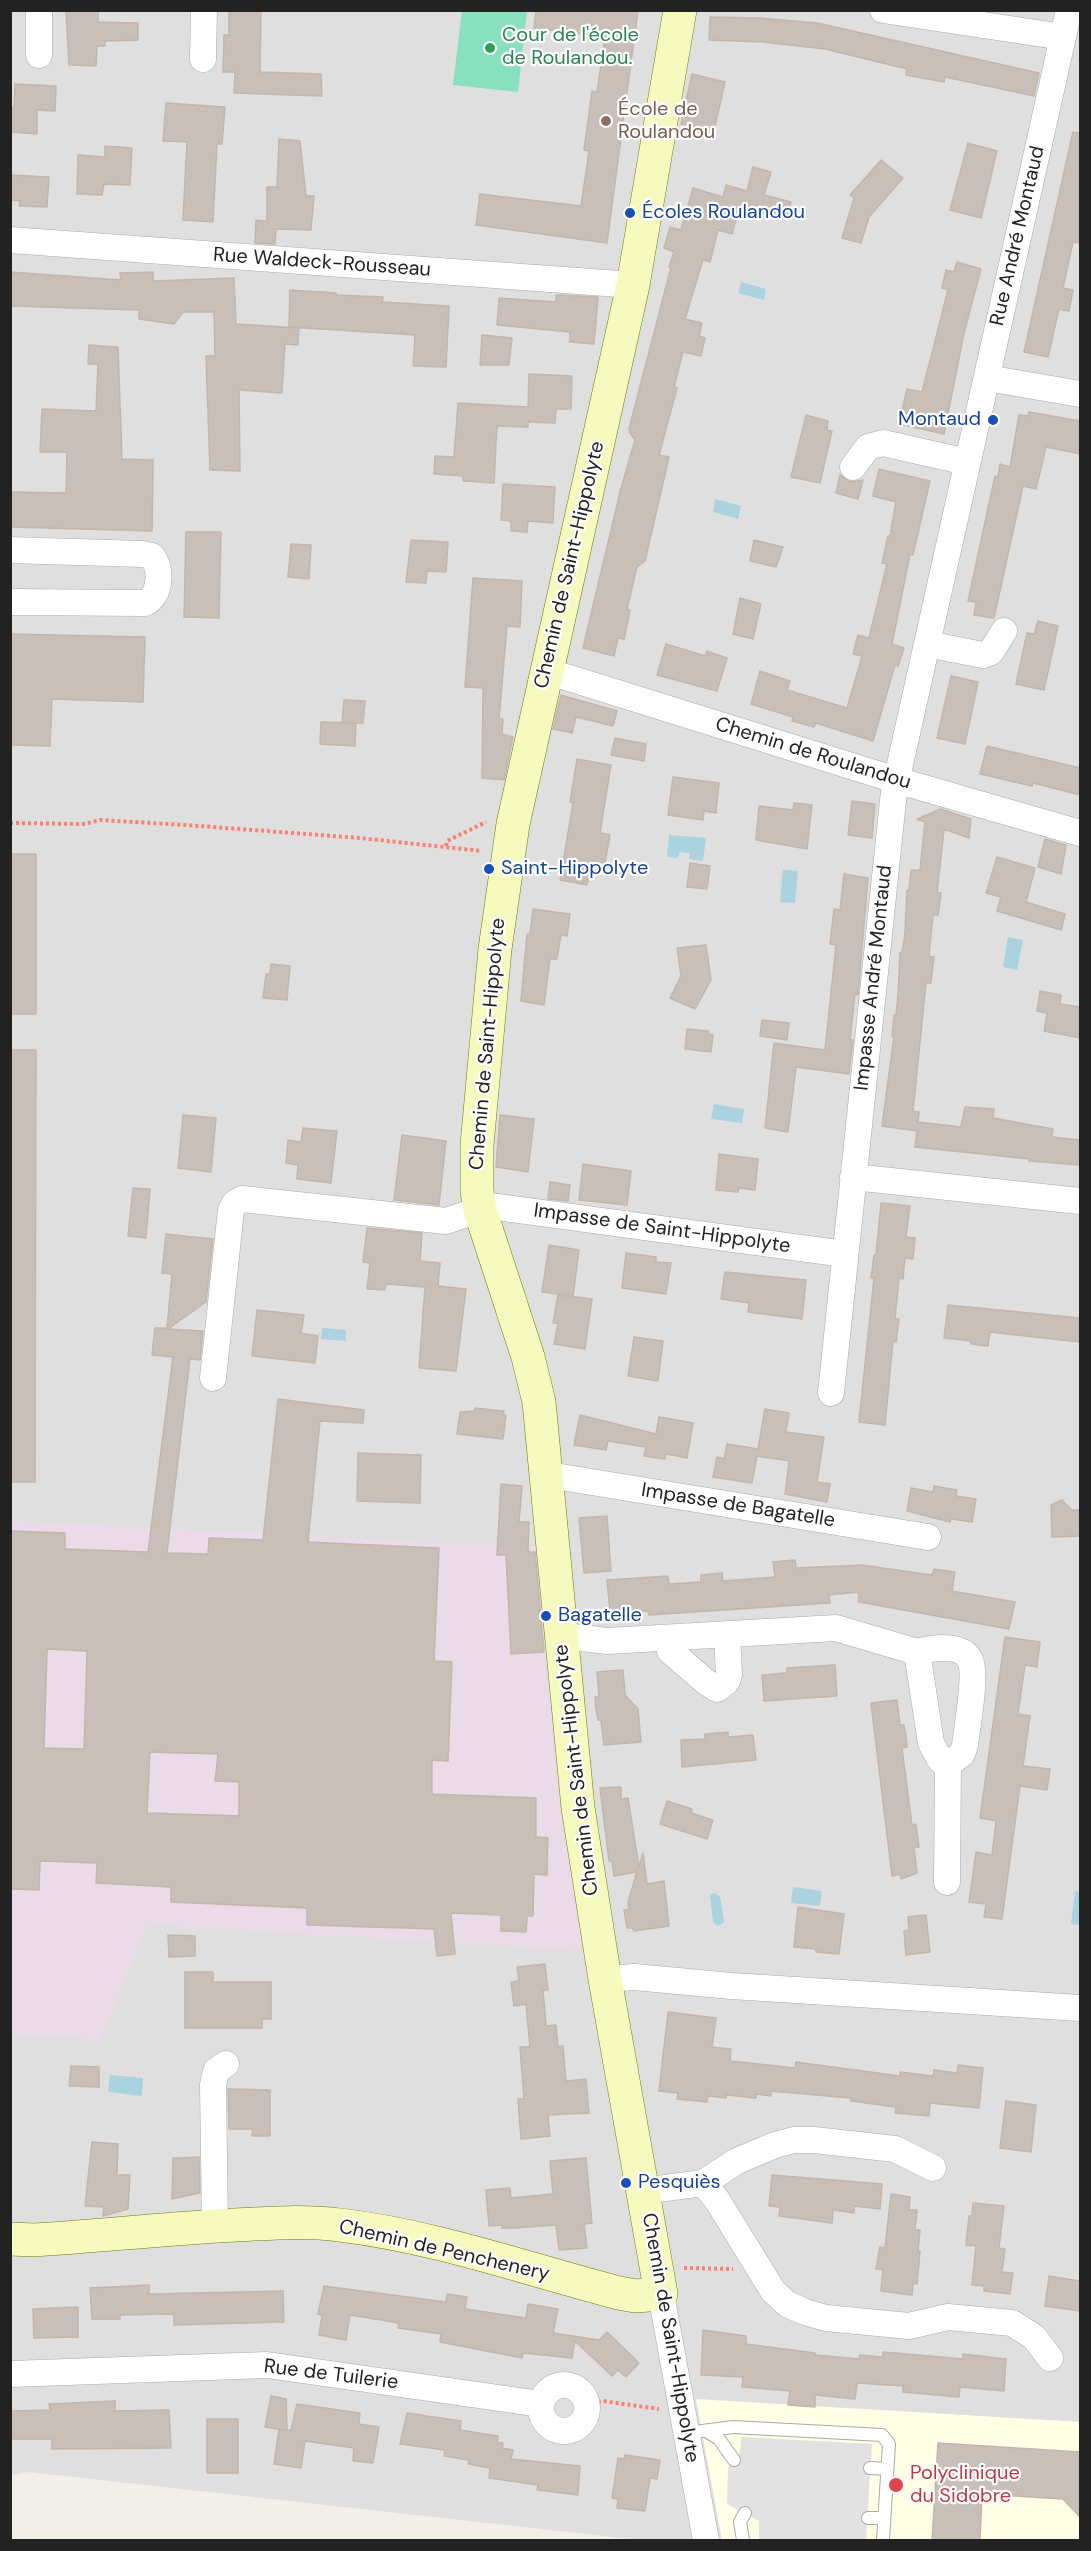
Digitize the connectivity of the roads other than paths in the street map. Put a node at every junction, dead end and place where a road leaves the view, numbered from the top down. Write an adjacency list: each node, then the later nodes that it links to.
1 (39, 10): 7 (street)
2 (204, 10): 8 (street)
3 (680, 10): 10 (street, Chemin de Saint-Hippolyte)
4 (883, 10): 6 (street)
5 (1069, 10): 6 (street, Rue André Montaud)
6 (1063, 37): 11 (street, Rue André Montaud)
7 (39, 55)
8 (203, 59)
9 (10, 240): 10 (street, Rue Waldeck-Rousseau)
10 (633, 285): 19 (street, Chemin de Saint-Hippolyte)
11 (987, 378): 12 (street); 13 (street, Rue André Montaud)
12 (1080, 394)
13 (967, 462): 14 (street); 18 (street, Rue André Montaud)
14 (853, 467)
15 (10, 550): 16 (street)
16 (10, 602)
17 (1004, 631): 18 (street)
18 (927, 644): 20 (street, Rue André Montaud)
19 (545, 673): 20 (street, Chemin de Roulandou); 24 (street, Chemin de Saint-Hippolyte)
20 (896, 780): 21 (street, Chemin de Roulandou); 22 (street, Impasse André Montaud)
21 (1080, 833)
22 (853, 1177): 23 (street); 25 (street, Impasse André Montaud)
23 (1080, 1201)
24 (480, 1210): 25 (street, Impasse de Saint-Hippolyte); 26 (street, Impasse de Saint-Hippolyte); 28 (street, Chemin de Saint-Hippolyte)
25 (845, 1254): 27 (street, Impasse André Montaud)
26 (213, 1378)
27 (831, 1393)
28 (547, 1478): 29 (street, Impasse de Bagatelle); 31 (street, Chemin de Saint-Hippolyte)
29 (928, 1537)
30 (727, 1635): 32 (street); 32 (street); 33 (street)
31 (561, 1638): 32 (street); 36 (street, Chemin de Saint-Hippolyte)
32 (669, 1639)
33 (918, 1652): 34 (street); 34 (street)
34 (948, 1764): 35 (street)
35 (947, 1882)
36 (605, 1979): 37 (street); 41 (street, Chemin de Saint-Hippolyte)
37 (1080, 2008)
38 (226, 2064): 42 (street)
39 (933, 2168): 40 (street)
40 (703, 2182): 41 (street); 45 (street)
41 (643, 2192): 44 (street, Chemin de Saint-Hippolyte)
42 (215, 2226): 43 (street, Chemin de Penchenery); 44 (street, Chemin de Penchenery)
43 (10, 2239)
44 (659, 2283): 48 (street, Chemin de Saint-Hippolyte)
45 (1050, 2358)
46 (10, 2374): 47 (street, Rue de Tuilerie)
47 (586, 2404)
48 (697, 2432): 49 (lane); 51 (lane); 55 (street, Chemin de Saint-Hippolyte)
49 (734, 2460)
50 (870, 2468): 51 (lane)
51 (887, 2469): 54 (lane)
52 (745, 2513): 56 (lane)
53 (868, 2518): 54 (lane)
54 (884, 2518): 57 (lane)
55 (706, 2541)
56 (743, 2541)
57 (883, 2541)

